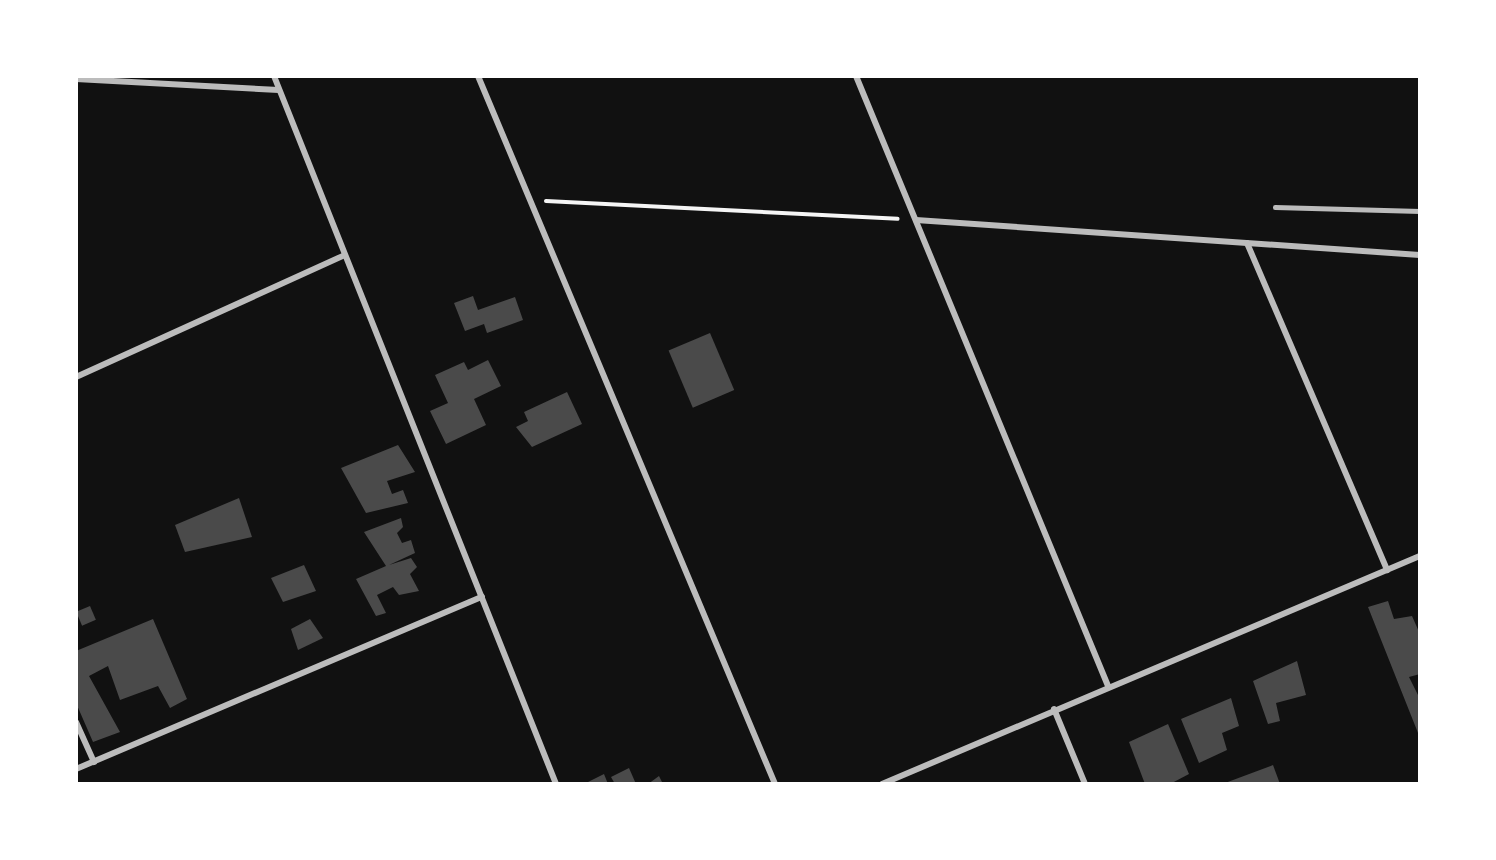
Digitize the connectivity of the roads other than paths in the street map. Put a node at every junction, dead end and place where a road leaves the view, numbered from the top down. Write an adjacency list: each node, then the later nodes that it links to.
1 (274, 76): 5 (street)
2 (478, 76): 22 (street)
3 (856, 76): 8 (street)
4 (76, 79): 5 (street)
5 (279, 90): 10 (street)
6 (1275, 207): 7 (lane)
7 (1419, 211)
8 (915, 220): 9 (street); 16 (street)
9 (1247, 243): 11 (street); 14 (street)
10 (345, 255): 12 (street); 15 (street)
11 (1419, 255)
12 (76, 377)
13 (1419, 556): 14 (street)
14 (1387, 570): 16 (street)
15 (482, 597): 19 (street); 21 (street)
16 (1108, 686): 17 (street)
17 (1054, 709): 23 (street); 24 (street)
18 (76, 722): 19 (street)
19 (94, 762): 20 (street)
20 (76, 769)
21 (556, 783)
22 (775, 783)
23 (882, 783)
24 (1085, 783)

